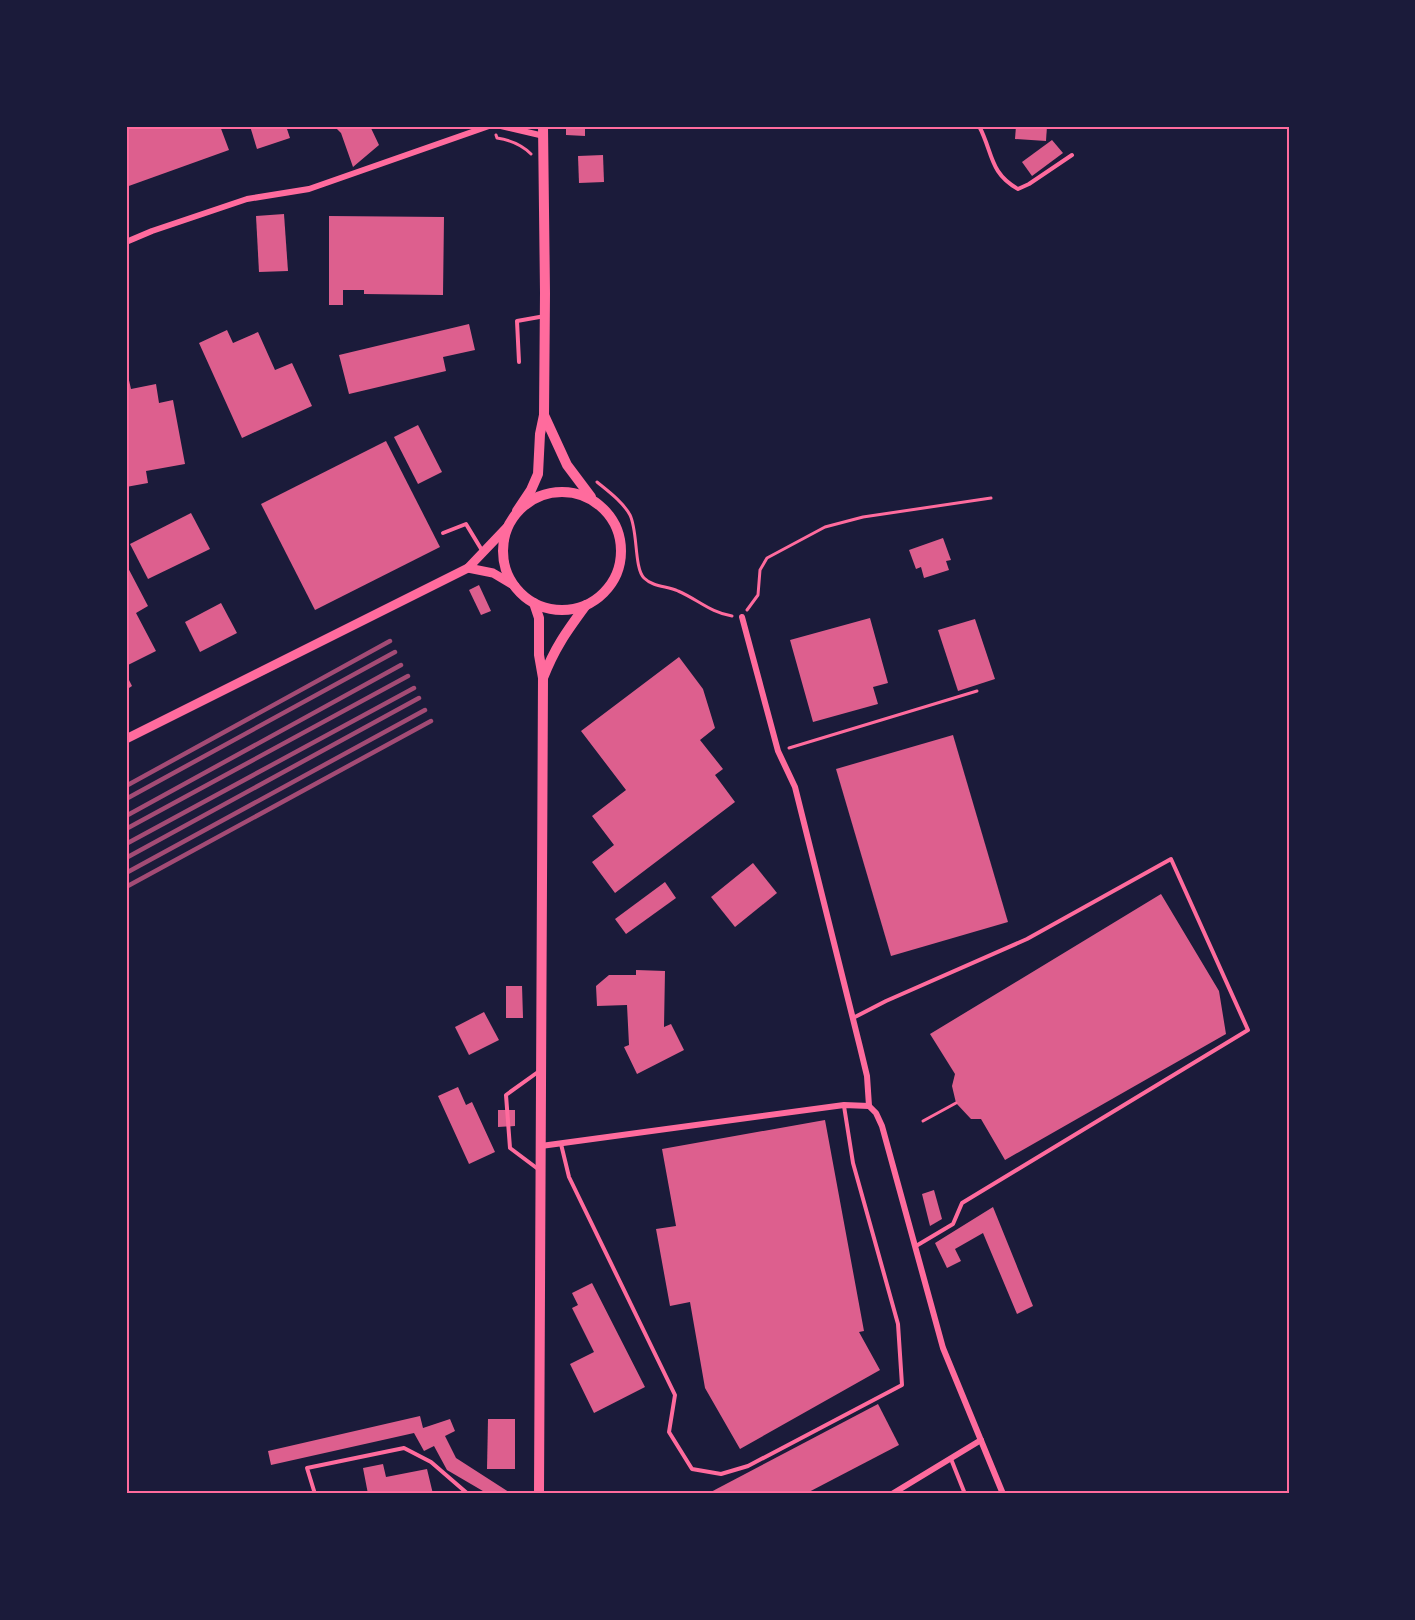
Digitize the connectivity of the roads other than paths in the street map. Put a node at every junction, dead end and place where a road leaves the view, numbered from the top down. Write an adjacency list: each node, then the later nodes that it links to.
1 (489, 126): 6 (street)
2 (501, 126): 4 (street)
3 (979, 126): 5 (lane)
4 (544, 131): 7 (main road)
5 (1072, 155)
6 (126, 242)
7 (545, 316): 8 (lane); 9 (main road)
8 (519, 362)
9 (544, 415): 10 (main road); 11 (main road)
10 (595, 501): 11 (main road); 18 (main road)
11 (517, 512): 12 (main road)
12 (508, 526): 14 (street); 16 (main road)
13 (443, 532): 14 (lane)
14 (483, 552): 15 (street)
15 (468, 568): 16 (street); 21 (street)
16 (515, 586): 17 (main road)
17 (534, 603): 18 (main road); 20 (main road)
18 (586, 605): 20 (main road)
19 (742, 617): 22 (street)
20 (543, 678): 23 (main road)
21 (126, 739)
22 (852, 1019): 25 (street); 29 (lane)
23 (541, 1070): 27 (main road); 28 (lane)
24 (844, 1106): 25 (street); 26 (street); 26 (lane)
25 (870, 1106): 29 (street)
26 (561, 1144): 27 (street)
27 (541, 1146): 28 (main road)
28 (541, 1172): 34 (main road)
29 (915, 1246): 30 (street)
30 (981, 1440): 31 (street); 37 (street)
31 (951, 1458): 35 (street); 36 (lane)
32 (315, 1494): 33 (lane)
33 (468, 1494)
34 (539, 1494)
35 (891, 1494)
36 (965, 1494)
37 (1003, 1494)

